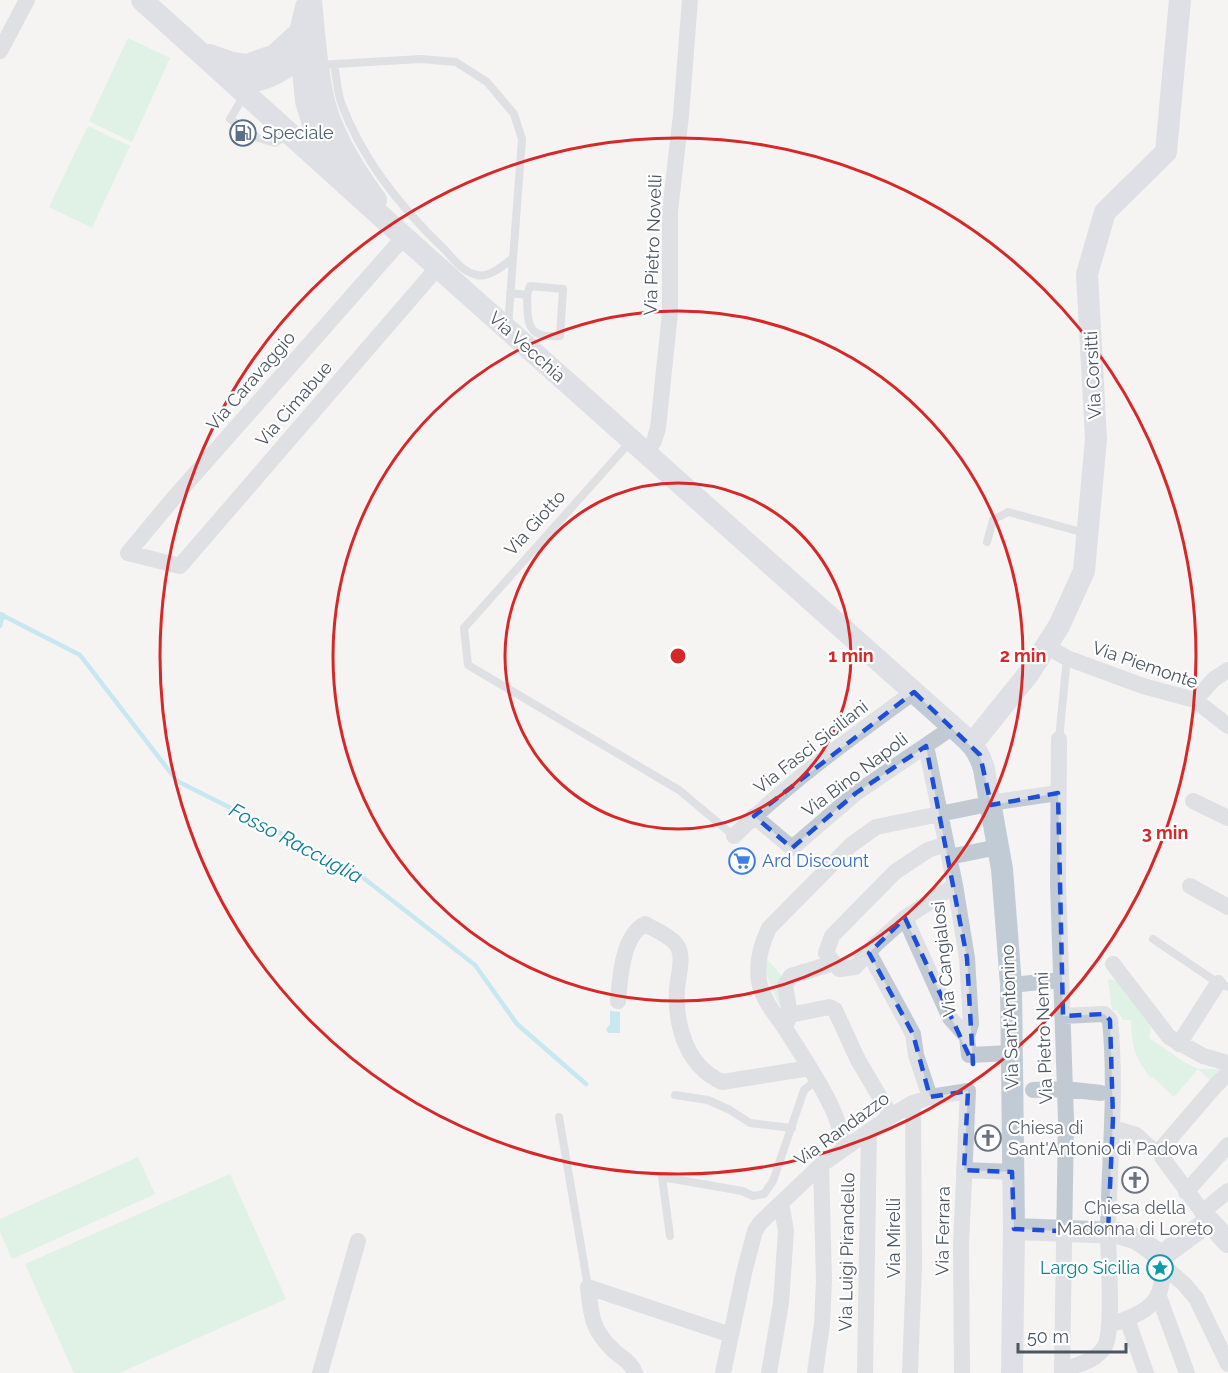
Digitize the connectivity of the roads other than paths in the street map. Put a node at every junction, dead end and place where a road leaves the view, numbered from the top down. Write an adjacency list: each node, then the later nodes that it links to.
1 (27, 0): 8 (street)
2 (142, 0): 6 (street, Via Vecchia)
3 (309, 0): 7 (street)
4 (690, 0): 17 (street, Via Pietro Novelli)
5 (1180, 0): 18 (street, Via Corsitti)
6 (196, 48): 7 (street); 9 (street, Via Vecchia)
7 (313, 50): 9 (street); 10 (street); 11 (street); 12 (lane); 12 (lane)
8 (0, 51)
9 (240, 89): 10 (street, Via Vecchia)
10 (334, 173): 11 (street, Via Vecchia)
11 (404, 237): 13 (street, Via Vecchia); 20 (street, Via Caravaggio)
12 (513, 258): 14 (lane)
13 (438, 267): 16 (street, Via Vecchia); 20 (street, Via Cimabue)
14 (510, 293): 15 (lane); 16 (lane)
15 (527, 295): 15 (lane)
16 (508, 329): 17 (street, Via Vecchia)
17 (639, 446): 24 (street, Via Vecchia); 37 (lane, Via Giotto)
18 (1088, 533): 19 (lane); 21 (street, Via Corsitti)
19 (987, 542)
20 (180, 566)
21 (1046, 646): 22 (street, Via Piemonte); 29 (street, Via Corsitti)
22 (1067, 658): 25 (street, Via Piemonte); 28 (lane)
23 (1228, 670): 25 (street)
24 (914, 692): 27 (street, Via Sant'Antonino); 35 (street, Via Fasci Siciliani)
25 (1195, 700): 26 (street, Via Piemonte)
26 (1228, 726)
27 (953, 727): 29 (street, Via Sant'Antonino); 30 (street, Via Bino Napoli)
28 (1059, 739): 31 (street, Via Pietro Nenni)
29 (972, 744): 33 (street, Via Sant'Antonino)
30 (926, 746): 34 (street, Via Cangialosi); 35 (street, Via Bino Napoli)
31 (1059, 793): 33 (street); 48 (street, Via Pietro Nenni)
32 (1193, 801): 36 (street)
33 (991, 804): 34 (street); 38 (street, Via Sant'Antonino)
34 (940, 814): 39 (street, Via Cangialosi); 53 (street)
35 (754, 816): 37 (street, Via Fasci Siciliani)
36 (1228, 818)
37 (734, 836)
38 (998, 847): 39 (street); 49 (street, Via Sant'Antonino)
39 (948, 850): 40 (street, Via Cangialosi); 46 (street)
40 (955, 885): 43 (street); 54 (street, Via Cangialosi)
41 (1190, 885): 42 (street)
42 (1228, 907)
43 (905, 918): 45 (street); 54 (street)
44 (1153, 939): 50 (lane)
45 (869, 953): 46 (street); 65 (street)
46 (834, 963): 53 (street)
47 (1113, 964): 55 (street)
48 (1062, 980): 49 (street); 52 (street, Via Pietro Nenni)
49 (1011, 985): 56 (street, Via Sant'Antonino)
50 (1223, 985): 55 (street)
51 (618, 1001): 58 (street)
52 (1063, 1016): 60 (street, Via Pietro Nenni); 70 (street)
53 (787, 1021): 58 (street); 67 (street)
54 (967, 1037): 56 (street, Via Cangialosi)
55 (1179, 1044): 57 (street)
56 (1012, 1053): 77 (street, Via Sant'Antonino)
57 (1228, 1063)
58 (813, 1074): 69 (lane); 73 (street)
59 (1228, 1074): 74 (street)
60 (1065, 1089): 61 (street); 63 (street); 83 (street, Via Pietro Nenni)
61 (1033, 1090)
62 (968, 1091): 65 (street, Via Randazzo); 76 (street, Via Ferrara)
63 (1101, 1093)
64 (675, 1095): 69 (lane)
65 (930, 1097): 66 (street, Via Randazzo)
66 (913, 1103): 67 (street, Via Randazzo); 104 (street, Via Mirelli)
67 (891, 1116): 71 (street, Via Randazzo)
68 (559, 1118): 89 (lane)
69 (792, 1128): 85 (lane)
70 (1113, 1128): 74 (street); 84 (street)
71 (869, 1131): 73 (street, Via Randazzo); 103 (street, Via Luigi Pirandello)
72 (1228, 1145): 79 (street)
73 (845, 1147): 75 (street, Via Randazzo)
74 (1157, 1153): 79 (street)
75 (821, 1165): 80 (street, Via Randazzo); 102 (street)
76 (964, 1170): 77 (street); 105 (street, Via Ferrara)
77 (1012, 1172): 82 (street, Via Sant'Antonino)
78 (1228, 1191): 81 (street)
79 (1186, 1192): 81 (street)
80 (781, 1203): 94 (street, Via Randazzo); 101 (street)
81 (1205, 1217): 87 (street); 88 (street)
82 (1014, 1229): 83 (street); 106 (street, Via Sant'Antonino)
83 (1064, 1231): 84 (street); 97 (street, Via Pietro Nenni)
84 (1108, 1233): 88 (street); 92 (street)
85 (670, 1236)
86 (358, 1241): 98 (street)
87 (1228, 1242)
88 (1160, 1261): 90 (street); 93 (street)
89 (588, 1287): 94 (street); 99 (street)
90 (1158, 1294): 91 (street); 108 (street)
91 (1127, 1319): 92 (street); 107 (street)
92 (1109, 1325): 96 (street)
93 (1223, 1334): 95 (street)
94 (732, 1335): 100 (street, Via Randazzo)
95 (1228, 1364)
96 (1097, 1366): 97 (street)
97 (1062, 1372)
98 (320, 1373)
99 (635, 1373)
100 (723, 1373)
101 (769, 1373)
102 (815, 1373)
103 (865, 1373)
104 (910, 1373)
105 (962, 1373)
106 (1012, 1373)
107 (1146, 1373)
108 (1187, 1373)

